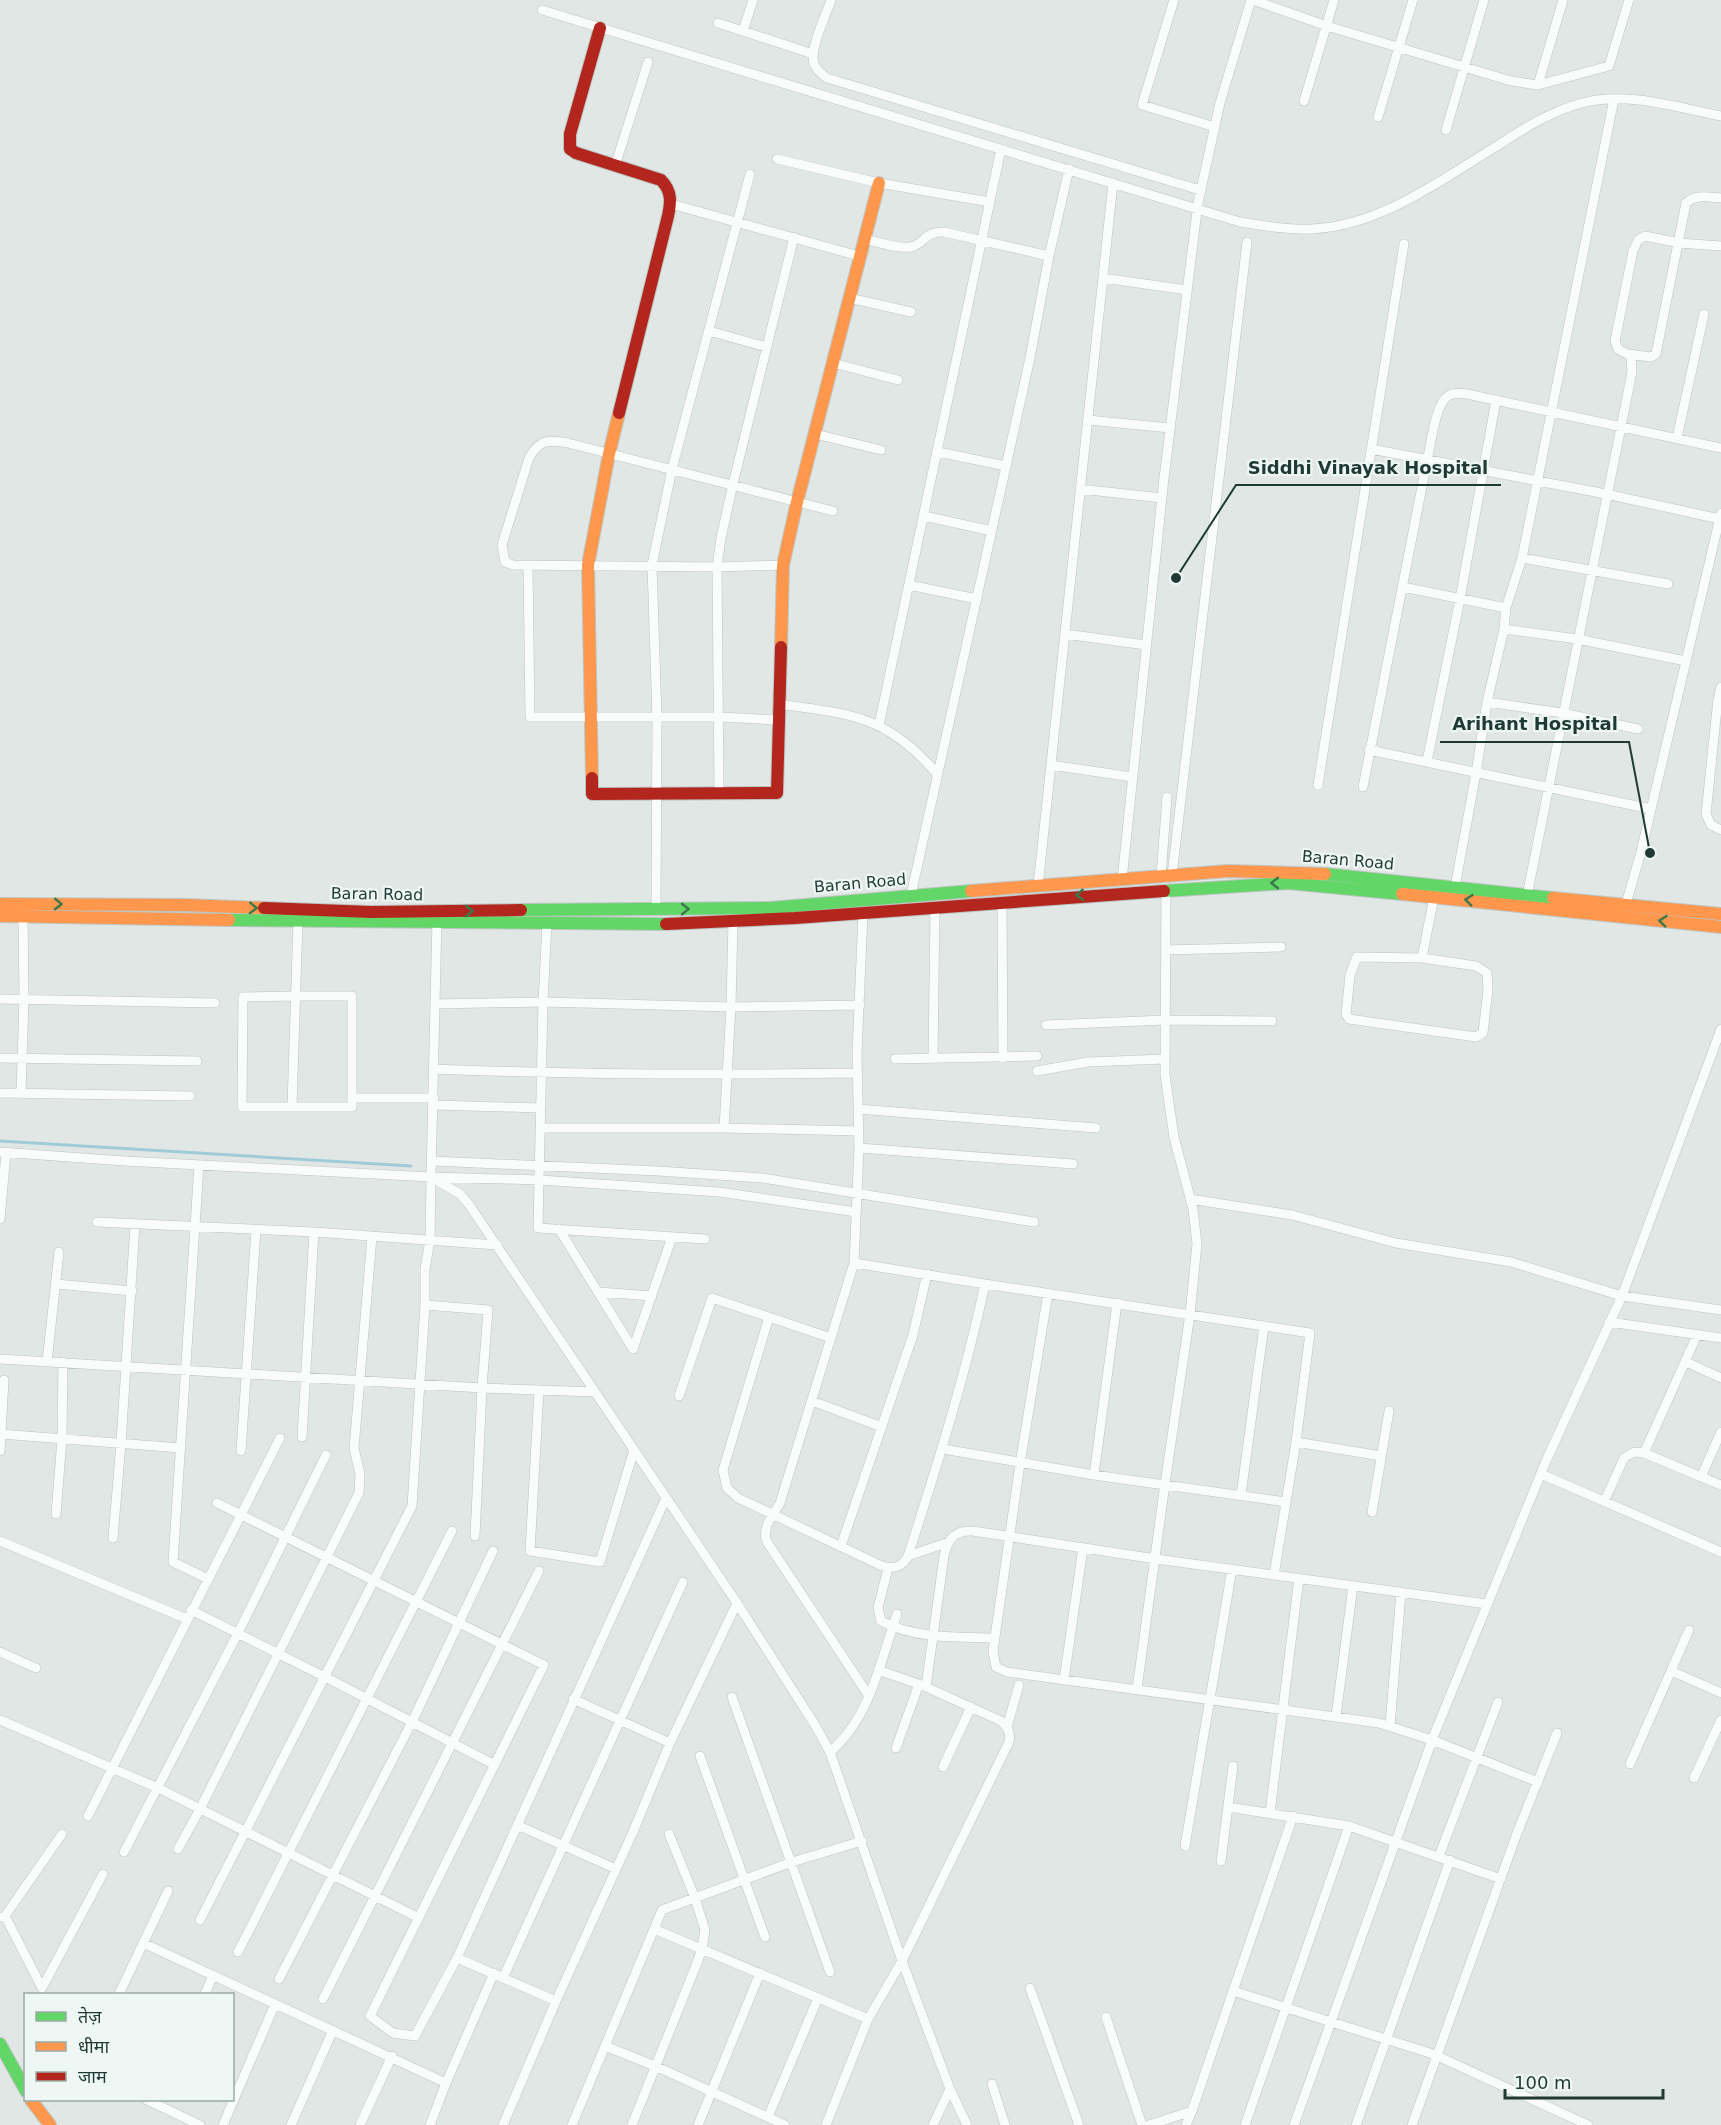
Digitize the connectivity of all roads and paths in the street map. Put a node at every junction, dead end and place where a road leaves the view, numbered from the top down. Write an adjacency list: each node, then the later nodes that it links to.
1 (753, 0): 14 (street)
2 (831, 0): 16 (street)
3 (1174, 0): 24 (street)
4 (1252, 0): 12 (street); 24 (street)
5 (1334, 0): 12 (street)
6 (1413, 0): 15 (street)
7 (1484, 0): 18 (street)
8 (1563, 0): 19 (street)
9 (1629, 0): 19 (street)
10 (542, 10): 13 (street)
11 (718, 23): 14 (street)
12 (1327, 26): 15 (street); 21 (street)
13 (600, 28): 26 (street); 28 (main road)
14 (743, 32): 16 (street)
15 (1399, 47): 18 (street); 23 (street)
16 (813, 54): 33 (street)
17 (648, 62): 28 (street)
18 (1465, 67): 19 (street); 25 (street)
19 (1538, 85)
20 (1614, 99): 22 (street); 37 (street); 59 (street)
21 (1304, 101)
22 (1721, 116)
23 (1378, 117)
24 (1215, 127): 33 (street)
25 (1446, 130)
26 (1001, 149): 29 (street); 35 (street)
27 (777, 159): 31 (street)
28 (615, 166): 36 (main road)
29 (1069, 169): 32 (street); 47 (street)
30 (750, 174): 38 (street)
31 (879, 183): 35 (street); 40 (main road)
32 (1113, 183): 37 (street); 48 (street)
33 (1200, 190): 37 (street)
34 (1721, 198): 43 (street)
35 (990, 202): 41 (street)
36 (671, 204): 38 (street); 69 (main road)
37 (1197, 208): 49 (street)
38 (737, 222): 39 (street); 53 (street)
39 (794, 237): 46 (street); 54 (street)
40 (864, 239): 41 (street); 46 (main road)
41 (982, 240): 47 (street); 68 (street)
42 (1247, 242): 127 (street)
43 (1679, 243): 45 (street); 55 (street); 55 (street)
44 (1404, 244): 66 (street)
45 (1721, 246)
46 (859, 256): 50 (main road)
47 (1049, 256): 71 (street)
48 (1103, 279): 49 (street); 60 (street)
49 (1187, 290): 62 (street)
50 (849, 298): 51 (street); 56 (main road)
51 (911, 312)
52 (1704, 314): 64 (street)
53 (709, 331): 54 (street); 72 (street)
54 (766, 347): 75 (street)
55 (1628, 354): 61 (street)
56 (833, 363): 57 (street); 63 (main road)
57 (898, 380)
58 (1496, 400): 59 (street); 70 (street); 73 (street)
59 (1550, 411): 61 (street); 74 (street)
60 (1088, 420): 62 (street); 76 (street)
61 (1620, 426): 64 (street); 77 (street)
62 (1170, 428): 78 (street)
63 (815, 434): 67 (street); 79 (main road)
64 (1677, 438): 65 (street)
65 (1721, 448)
66 (1371, 449): 70 (street); 119 (street)
67 (881, 450)
68 (938, 452): 71 (street); 81 (street)
69 (609, 454): 72 (street); 86 (street); 87 (main road)
70 (1427, 461): 73 (street); 94 (street)
71 (1006, 466): 83 (street)
72 (672, 470): 75 (street); 88 (street)
73 (1484, 471): 74 (street); 96 (street)
74 (1538, 481): 77 (street); 85 (street)
75 (733, 484): 79 (street); 90 (street)
76 (1080, 489): 78 (street); 99 (street)
77 (1606, 494): 82 (street); 91 (street)
78 (1162, 498): 101 (street)
79 (797, 502): 80 (street); 89 (main road)
80 (833, 511)
81 (924, 516): 83 (street); 93 (street)
82 (1720, 516): 84 (street)
83 (992, 531): 95 (street)
84 (1718, 538): 102 (street)
85 (1522, 558): 91 (street); 97 (street)
86 (528, 565): 87 (street); 107 (street)
87 (588, 565): 88 (street); 107 (main road)
88 (652, 565): 90 (street); 109 (street)
89 (783, 565): 90 (street); 105 (main road)
90 (717, 567): 108 (street)
91 (1591, 571): 92 (street); 100 (street)
92 (1668, 584)
93 (909, 585): 95 (street); 111 (street)
94 (1403, 587): 96 (street); 113 (street)
95 (977, 599): 117 (street)
96 (1460, 599): 97 (street); 114 (street)
97 (1506, 608): 98 (street)
98 (1504, 629): 100 (street); 104 (street)
99 (1065, 634): 101 (street); 115 (street)
100 (1577, 639): 102 (street); 106 (street)
101 (1146, 645): 118 (street)
102 (1686, 662): 125 (street)
103 (1721, 687): 126 (street)
104 (1487, 702): 106 (street); 116 (street)
105 (778, 704): 110 (main road); 111 (street)
106 (1562, 713): 112 (street); 121 (street)
107 (591, 717): 109 (street); 122 (main road)
108 (720, 717): 109 (street); 110 (street); 123 (street)
109 (657, 718): 122 (street)
110 (778, 720): 123 (main road)
111 (879, 725): 117 (street)
112 (1638, 729)
113 (1369, 750): 114 (street); 120 (street)
114 (1427, 761): 116 (street)
115 (1051, 765): 118 (street); 129 (street)
116 (1476, 773): 121 (street); 130 (street)
117 (938, 775): 132 (street)
118 (1132, 777): 128 (street)
119 (1318, 784)
120 (1363, 787)
121 (1548, 787): 125 (street); 133 (street)
122 (656, 792): 123 (main road); 139 (street)
123 (719, 792)
124 (1167, 797): 127 (street)
125 (1651, 809): 137 (street)
126 (1721, 830)
127 (1166, 875): 128 (main road, Baran Road); 130 (main road, Baran Road)
128 (1122, 880): 129 (main road, Baran Road)
129 (1038, 886): 132 (main road, Baran Road)
130 (1455, 887): 133 (main road, Baran Road)
131 (1166, 890): 134 (main road, Baran Road, one-way to 131); 135 (main road, Baran Road, one-way to 135); 150 (street)
132 (911, 895): 139 (main road, Baran Road, one-way to 132)
133 (1527, 896): 137 (main road, Baran Road)
134 (1434, 897): 148 (main road, Baran Road, one-way to 134); 151 (street)
135 (1002, 902): 138 (main road, Baran Road); 166 (street)
136 (0, 904): 144 (main road, Baran Road, one-way to 144)
137 (1626, 904): 141 (main road, Baran Road)
138 (935, 907): 140 (main road, Baran Road); 169 (street)
139 (656, 910): 144 (main road, Baran Road, one-way to 139)
140 (863, 913): 146 (main road, Baran Road); 158 (street)
141 (1721, 914)
142 (0, 916): 143 (main road, Baran Road)
143 (23, 916): 145 (main road, Baran Road); 153 (street)
144 (437, 917): 145 (main road, Baran Road); 147 (main road, Baran Road); 157 (street)
145 (298, 921): 152 (street)
146 (733, 921): 147 (main road, Baran Road); 159 (street)
147 (547, 923): 155 (street)
148 (1721, 927)
149 (1281, 947): 150 (street)
150 (1166, 950): 160 (street)
151 (1422, 958): 151 (street)
152 (296, 996): 180 (street); 182 (street); 182 (street)
153 (24, 998): 154 (street); 156 (street); 167 (street)
154 (0, 999)
155 (543, 1002): 157 (street); 159 (street); 174 (street)
156 (215, 1003)
157 (435, 1004): 172 (street)
158 (860, 1005): 159 (street); 175 (street)
159 (731, 1007): 176 (street)
160 (1165, 1020): 161 (street); 162 (street); 170 (street)
161 (1272, 1021)
162 (1046, 1025)
163 (1721, 1029): 222 (street)
164 (1037, 1056): 166 (street)
165 (0, 1058): 167 (street)
166 (1003, 1058): 169 (street)
167 (22, 1059): 171 (street); 178 (street)
168 (895, 1059): 169 (street)
169 (933, 1059)
170 (1165, 1059): 173 (street); 198 (street)
171 (197, 1061)
172 (434, 1069): 174 (street); 181 (street)
173 (1037, 1071)
174 (541, 1073): 176 (street); 183 (street)
175 (858, 1073): 176 (street); 184 (street)
176 (728, 1075): 186 (street)
177 (0, 1093): 178 (street)
178 (21, 1094): 179 (street)
179 (190, 1096)
180 (352, 1098): 181 (street); 182 (street)
181 (434, 1102): 183 (street); 191 (street)
182 (292, 1106)
183 (541, 1108): 185 (street)
184 (858, 1109): 187 (street); 188 (street)
185 (541, 1128): 186 (street); 194 (street)
186 (724, 1128): 188 (street)
187 (1096, 1128)
188 (859, 1131): 189 (street)
189 (859, 1148): 192 (street); 197 (street)
190 (3, 1153): 193 (street); 200 (street)
191 (432, 1161): 194 (street); 195 (street)
192 (1073, 1164)
193 (199, 1165): 195 (street); 204 (street)
194 (540, 1166): 196 (street); 197 (street)
195 (431, 1177): 196 (street); 211 (street); 212 (street)
196 (540, 1180): 199 (street); 205 (street)
197 (857, 1193): 199 (street); 202 (street)
198 (1190, 1199): 222 (street); 226 (street)
199 (856, 1212): 214 (street)
200 (0, 1220)
201 (97, 1222): 203 (street)
202 (1034, 1222)
203 (135, 1225): 204 (street); 218 (street)
204 (195, 1227): 206 (street); 238 (street)
205 (559, 1229): 209 (street); 219 (street)
206 (256, 1230): 207 (street); 239 (street)
207 (314, 1232): 208 (street); 240 (street)
208 (372, 1237): 211 (street); 242 (street)
209 (672, 1237): 210 (street); 221 (street)
210 (705, 1239)
211 (430, 1240): 212 (street); 224 (street)
212 (496, 1245): 247 (street)
213 (59, 1252): 216 (street)
214 (854, 1263): 215 (street); 231 (street)
215 (927, 1274): 217 (street); 251 (street)
216 (56, 1284): 218 (street); 234 (street)
217 (985, 1284): 220 (street); 260 (street)
218 (132, 1291): 237 (street)
219 (599, 1292): 221 (street); 221 (street)
220 (1048, 1293): 223 (street); 267 (street)
221 (652, 1296)
222 (1622, 1296): 225 (street); 228 (street)
223 (1117, 1303): 226 (street); 269 (street)
224 (424, 1305): 244 (street); 245 (street)
225 (1721, 1310)
226 (1190, 1314): 229 (street); 271 (street)
227 (769, 1317): 231 (street); 248 (street); 279 (street)
228 (1609, 1322): 230 (street); 268 (street)
229 (1263, 1326): 257 (street); 273 (street)
230 (1697, 1335): 232 (street); 236 (street)
231 (831, 1338): 249 (street)
232 (1721, 1338)
233 (0, 1359): 234 (street)
234 (47, 1362): 235 (street)
235 (63, 1362): 237 (street); 256 (street)
236 (1686, 1362): 241 (street); 264 (street)
237 (125, 1367): 238 (street); 258 (street)
238 (186, 1370): 239 (street); 259 (street)
239 (246, 1373): 240 (street); 263 (street)
240 (305, 1377): 242 (street); 254 (street)
241 (1721, 1378)
242 (360, 1379): 244 (street); 294 (street)
243 (4, 1380): 253 (street)
244 (420, 1384): 245 (street); 302 (street)
245 (482, 1388): 246 (street); 283 (street)
246 (539, 1390): 247 (street); 261 (street)
247 (595, 1392): 261 (street)
248 (679, 1396)
249 (812, 1401): 251 (street); 279 (street)
250 (1389, 1411): 266 (street)
251 (882, 1427): 289 (street)
252 (1721, 1432): 270 (street)
253 (1, 1434): 256 (street); 262 (street)
254 (302, 1437)
255 (280, 1438): 281 (street)
256 (62, 1439): 258 (street); 280 (street)
257 (1296, 1442): 266 (street); 275 (street)
258 (121, 1443): 259 (street); 286 (street)
259 (181, 1448): 301 (street)
260 (943, 1449): 267 (street); 293 (street)
261 (634, 1450): 274 (street)
262 (0, 1451)
263 (241, 1451)
264 (1644, 1453): 270 (street); 276 (street)
265 (326, 1455): 284 (street)
266 (1382, 1456): 278 (street)
267 (1020, 1464): 269 (street); 285 (street)
268 (1541, 1474): 276 (street); 308 (street)
269 (1094, 1475): 271 (street)
270 (1701, 1477): 272 (street)
271 (1165, 1484): 273 (street); 295 (street)
272 (1721, 1485)
273 (1241, 1495): 275 (street)
274 (666, 1498): 307 (street); 332 (street)
275 (1286, 1502): 299 (street)
276 (1604, 1502): 292 (street)
277 (217, 1503): 281 (street)
278 (1372, 1512)
279 (774, 1513): 289 (street); 329 (street)
280 (56, 1514)
281 (241, 1515): 284 (street); 301 (street)
282 (452, 1531): 306 (street)
283 (476, 1536)
284 (285, 1537): 294 (street); 314 (street)
285 (1010, 1537): 288 (street); 290 (street); 316 (street)
286 (113, 1538)
287 (0, 1541): 310 (street)
288 (949, 1542): 293 (street); 315 (street)
289 (841, 1546): 296 (street)
290 (1083, 1548): 295 (street); 324 (street)
291 (493, 1551): 311 (street)
292 (1721, 1552)
293 (908, 1556): 296 (street)
294 (327, 1558): 302 (street); 319 (street)
295 (1155, 1559): 297 (street); 327 (street)
296 (888, 1568): 312 (street)
297 (1232, 1569): 299 (street); 333 (street)
298 (539, 1571): 317 (street)
299 (1274, 1575): 300 (street)
300 (1299, 1578): 304 (street); 336 (street)
301 (208, 1579): 310 (street)
302 (374, 1581): 306 (street); 323 (street)
303 (683, 1582): 339 (street)
304 (1353, 1586): 305 (street); 337 (street)
305 (1401, 1592): 308 (street); 342 (street)
306 (417, 1602): 311 (street); 331 (street)
307 (736, 1602): 347 (street); 349 (street)
308 (1487, 1604): 345 (street)
309 (897, 1614): 312 (street)
310 (189, 1615): 314 (street); 355 (street)
311 (460, 1623): 317 (street); 341 (street)
312 (893, 1626): 315 (street); 321 (street)
313 (1689, 1630): 322 (street)
314 (238, 1633): 319 (street); 359 (street)
315 (932, 1636): 316 (street); 325 (street)
316 (995, 1638): 324 (street)
317 (502, 1644): 346 (street); 353 (street)
318 (0, 1652): 320 (street)
319 (279, 1654): 323 (street); 361 (street)
320 (36, 1668)
321 (878, 1670): 325 (street); 329 (street)
322 (1671, 1671): 328 (street); 352 (street)
323 (325, 1677): 331 (street); 367 (street)
324 (1064, 1680): 327 (street)
325 (922, 1685): 335 (street); 348 (street)
326 (1019, 1685): 343 (street)
327 (1137, 1689): 333 (street)
328 (1721, 1693)
329 (870, 1696): 349 (street)
330 (732, 1697): 380 (street)
331 (367, 1699): 341 (street); 376 (street)
332 (573, 1699): 339 (street); 365 (street)
333 (1211, 1699): 336 (street); 373 (street)
334 (1498, 1702): 351 (street)
335 (971, 1707): 343 (street); 356 (street)
336 (1283, 1709): 337 (street); 362 (street)
337 (1336, 1716): 342 (street)
338 (0, 1720): 355 (street)
339 (619, 1720): 347 (street); 372 (street)
340 (1721, 1720): 357 (street)
341 (412, 1722): 346 (street); 383 (street)
342 (1390, 1726): 345 (street)
343 (1007, 1727): 398 (street)
344 (1557, 1733): 358 (street)
345 (1432, 1740): 351 (street); 371 (street)
346 (452, 1743): 353 (street); 387 (street)
347 (670, 1743): 381 (street)
348 (896, 1748)
349 (830, 1752): 370 (street)
350 (700, 1756): 385 (street)
351 (1477, 1758): 358 (street); 377 (street)
352 (1630, 1764)
353 (495, 1765): 390 (street)
354 (1233, 1766): 360 (street)
355 (111, 1767): 359 (street); 363 (street)
356 (943, 1767)
357 (1694, 1778)
358 (1538, 1782): 384 (street)
359 (159, 1788): 361 (street); 375 (street)
360 (1228, 1807): 362 (street); 379 (street)
361 (200, 1809): 367 (street); 374 (street)
362 (1270, 1813): 364 (street)
363 (88, 1816)
364 (1293, 1816): 366 (street); 405 (street)
365 (517, 1825): 372 (street); 397 (street)
366 (1349, 1826): 371 (street); 412 (street)
367 (247, 1832): 376 (street); 391 (street)
368 (62, 1834): 389 (street)
369 (669, 1834): 388 (street)
370 (862, 1841): 380 (street); 398 (street)
371 (1396, 1841): 377 (street); 415 (street)
372 (563, 1845): 381 (street); 402 (street)
373 (1185, 1846)
374 (178, 1849)
375 (124, 1852)
376 (289, 1853): 383 (street); 396 (street)
377 (1439, 1856): 378 (street)
378 (1450, 1860): 384 (street); 417 (street)
379 (1221, 1861)
380 (792, 1862): 385 (street); 399 (street)
381 (616, 1869): 410 (street)
382 (103, 1874): 389 (street)
383 (333, 1875): 387 (street); 403 (street)
384 (1501, 1879): 421 (street)
385 (744, 1880): 388 (street); 393 (street)
386 (168, 1891): 394 (street)
387 (375, 1896): 390 (street); 409 (street)
388 (695, 1898): 392 (street); 395 (street)
389 (3, 1917)
390 (419, 1918): 397 (street)
391 (200, 1920)
392 (654, 1929): 395 (street); 419 (street)
393 (765, 1937)
394 (143, 1943): 401 (street); 406 (street)
395 (702, 1949): 400 (street); 422 (street)
396 (238, 1952)
397 (457, 1958): 402 (street)
398 (902, 1961): 414 (street); 426 (street)
399 (830, 1972)
400 (760, 1973): 408 (street); 427 (street)
401 (213, 1975): 407 (street); 411 (street)
402 (499, 1976): 410 (street); 423 (street)
403 (279, 1979)
404 (1030, 1988): 449 (street)
405 (1233, 1992): 412 (street); 432 (street)
406 (119, 1993)
407 (206, 1993)
408 (818, 1998): 414 (street); 433 (street)
409 (323, 1999)
410 (556, 2001): 440 (street)
411 (275, 2004): 416 (street); 428 (street)
412 (1286, 2008): 415 (street); 453 (street)
413 (1106, 2017): 450 (street)
414 (868, 2019): 445 (street)
415 (1332, 2024): 417 (street); 454 (street)
416 (333, 2030): 420 (street); 437 (street)
417 (1385, 2040): 421 (street); 455 (street)
418 (0, 2044): 425 (main road)
419 (605, 2046): 422 (street); 441 (street)
420 (392, 2056): 423 (street); 438 (street)
421 (1437, 2056): 456 (street); 457 (street)
422 (656, 2066): 427 (street); 442 (street)
423 (446, 2083): 439 (street)
424 (992, 2084): 448 (street)
425 (24, 2088)
426 (950, 2089): 446 (street); 447 (street)
427 (711, 2091): 433 (street); 443 (street)
428 (234, 2099)
429 (33, 2101): 434 (main road)
430 (233, 2101): 436 (street)
431 (159, 2102): 435 (street)
432 (1192, 2110): 451 (street); 452 (street)
433 (768, 2117): 444 (street)
434 (50, 2125)
435 (200, 2125)
436 (223, 2125)
437 (291, 2125)
438 (360, 2125)
439 (430, 2125)
440 (503, 2125)
441 (572, 2125)
442 (632, 2125)
443 (698, 2125)
444 (785, 2125)
445 (826, 2125)
446 (933, 2125)
447 (967, 2125)
448 (1005, 2125)
449 (1079, 2125)
450 (1142, 2125)
451 (1149, 2125)
452 (1186, 2125)
453 (1245, 2125)
454 (1294, 2125)
455 (1356, 2125)
456 (1412, 2125)
457 (1588, 2125)

